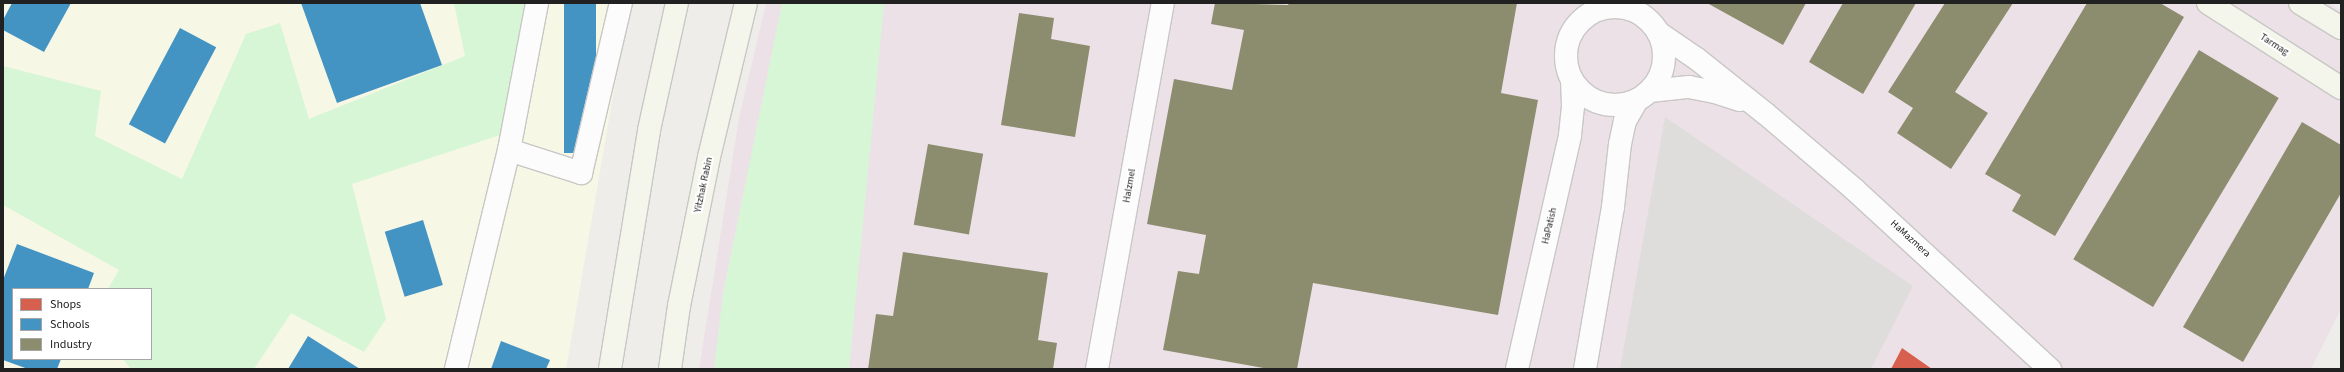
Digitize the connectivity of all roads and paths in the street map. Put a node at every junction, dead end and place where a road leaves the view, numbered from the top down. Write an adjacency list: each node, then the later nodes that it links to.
1 (537, 3): 16 (street)
2 (621, 3): 16 (street)
3 (677, 3): 18 (main road)
4 (746, 3): 19 (main road, Yitzhak Rabin)
5 (1163, 3): 20 (street, HaIzmel)
6 (2208, 3): 13 (main road, Tarmag)
7 (2300, 3): 10 (main road)
8 (1594, 6): 9 (street); 12 (street)
9 (1643, 10): 11 (street)
10 (2341, 28)
11 (1659, 33): 14 (street); 15 (street, HaMazmera)
12 (1572, 81): 14 (street); 21 (street, HaPatish)
13 (2341, 88)
14 (1644, 96): 15 (street, HaMazmera); 22 (street)
15 (1766, 114): 23 (street, HaMazmera)
16 (509, 150): 17 (street)
17 (456, 369)
18 (610, 369)
19 (670, 369)
20 (1097, 369)
21 (1517, 369)
22 (1585, 369)
23 (2050, 369)

